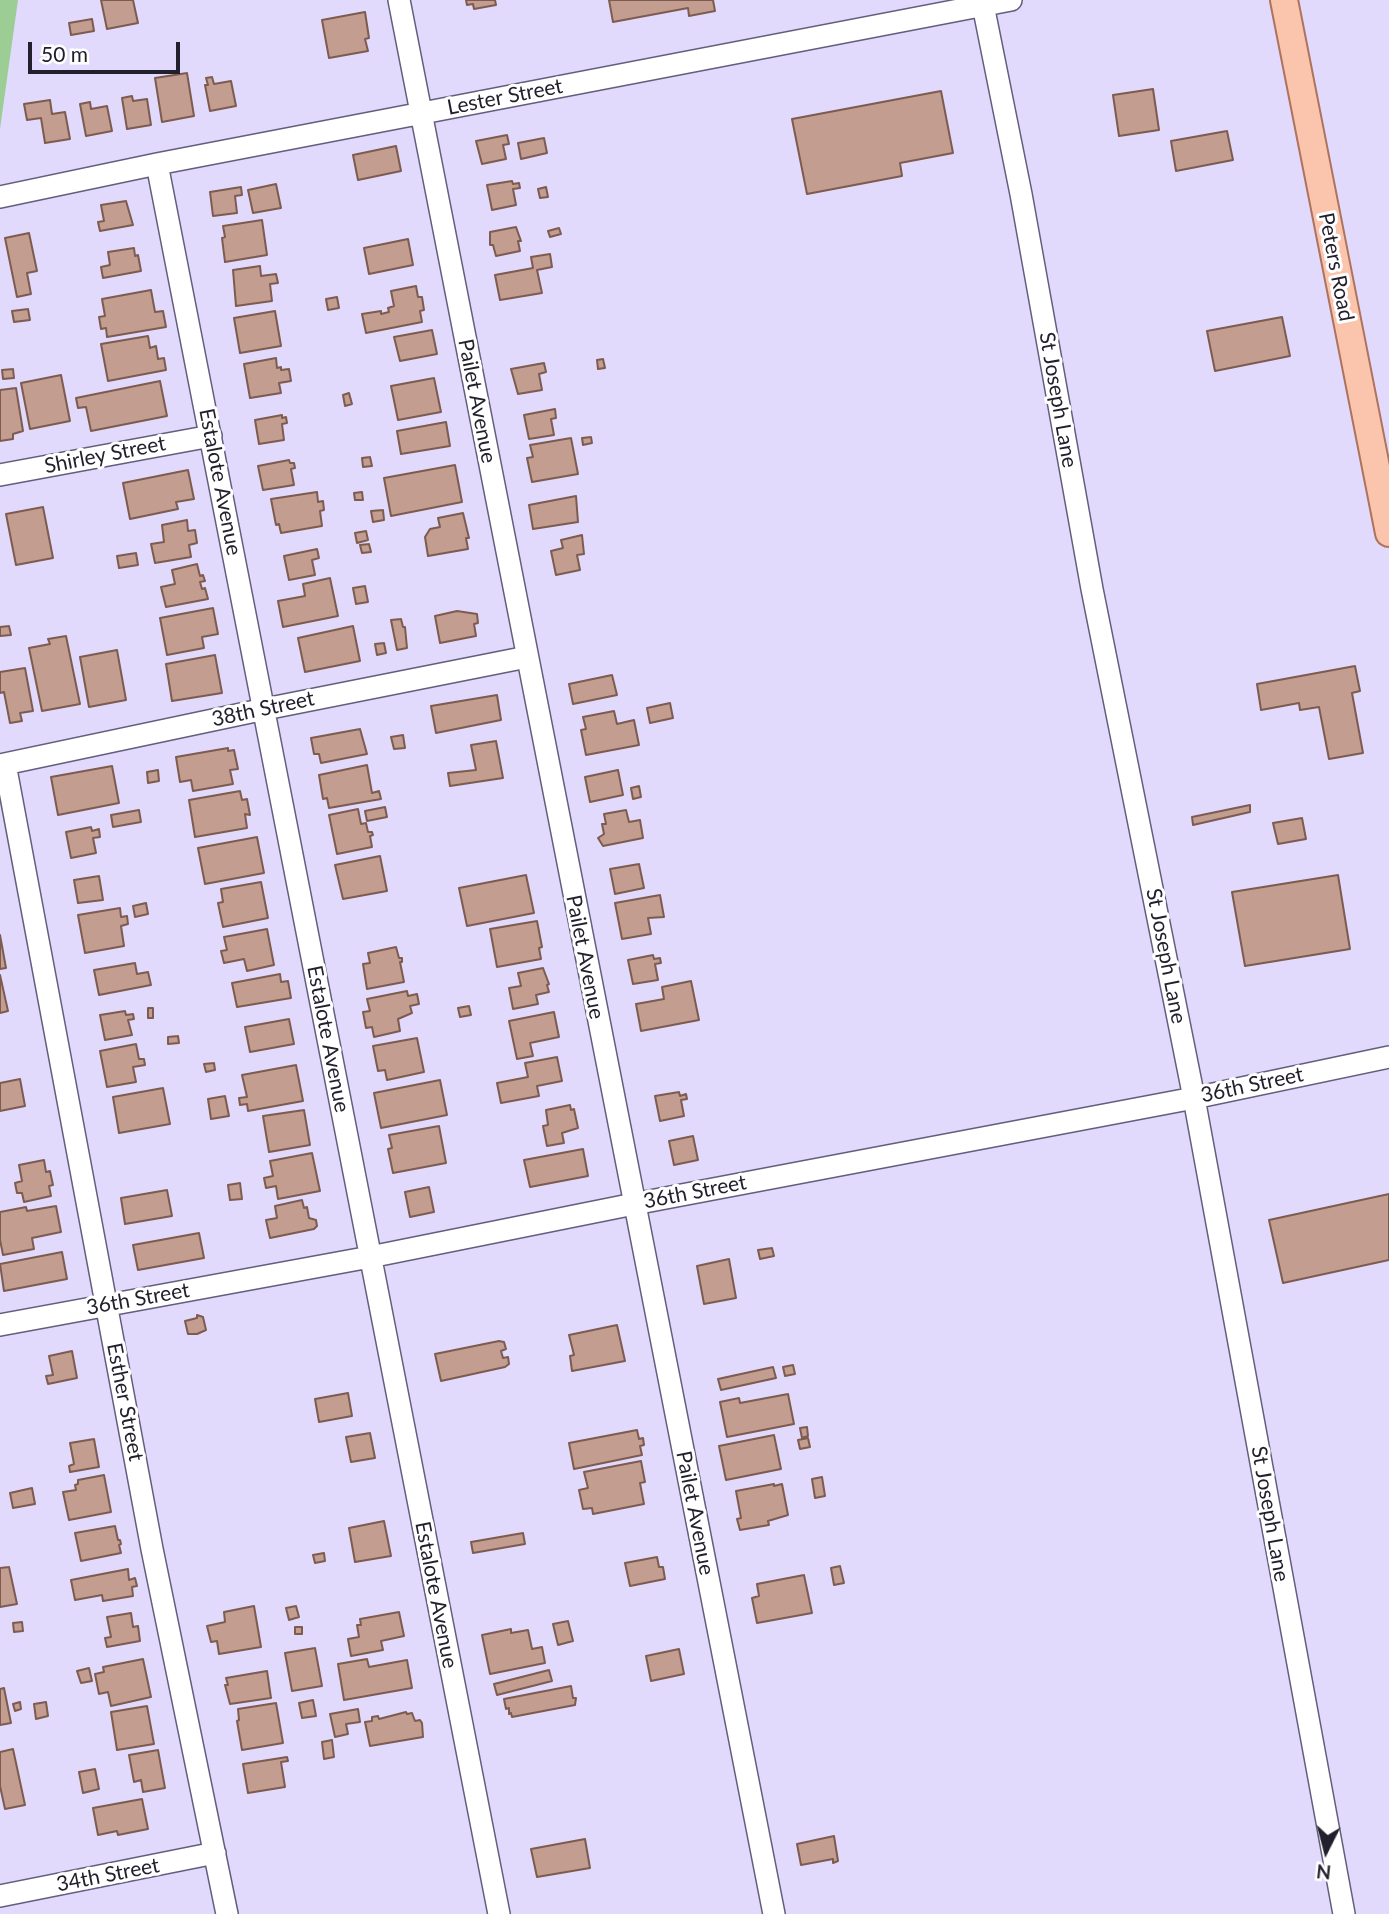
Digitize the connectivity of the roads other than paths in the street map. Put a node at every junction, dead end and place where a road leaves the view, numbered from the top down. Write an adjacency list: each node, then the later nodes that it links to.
1 (398, 0): 5 (street, Pailet Avenue)
2 (1011, 0): 4 (street, Lester Street)
3 (1284, 0): 10 (main road, Peters Road)
4 (982, 3): 5 (street, Lester Street); 15 (street, St Joseph Lane)
5 (422, 113): 6 (street, Lester Street); 11 (street, Pailet Avenue)
6 (157, 164): 7 (street, Lester Street); 8 (street, Estalote Avenue)
7 (0, 197)
8 (211, 436): 9 (street, Shirley Street); 12 (street, Estalote Avenue)
9 (0, 475)
10 (1389, 533)
11 (527, 657): 12 (street, 38th Street); 16 (street, Pailet Avenue)
12 (265, 709): 13 (street, 38th Street); 17 (street, Estalote Avenue)
13 (3, 765): 18 (street, Esther Street)
14 (1389, 1057): 15 (street, 36th Street)
15 (1194, 1098): 16 (street, 36th Street); 25 (street, St Joseph Lane)
16 (634, 1204): 17 (street, 36th Street); 24 (street, Pailet Avenue)
17 (369, 1257): 18 (street, 36th Street); 23 (street, Estalote Avenue)
18 (107, 1304): 19 (street, 36th Street); 20 (street, Esther Street)
19 (0, 1325)
20 (215, 1853): 21 (street, 34th Street); 22 (street, Esther Street)
21 (0, 1896)
22 (227, 1914)
23 (499, 1914)
24 (774, 1914)
25 (1344, 1914)

